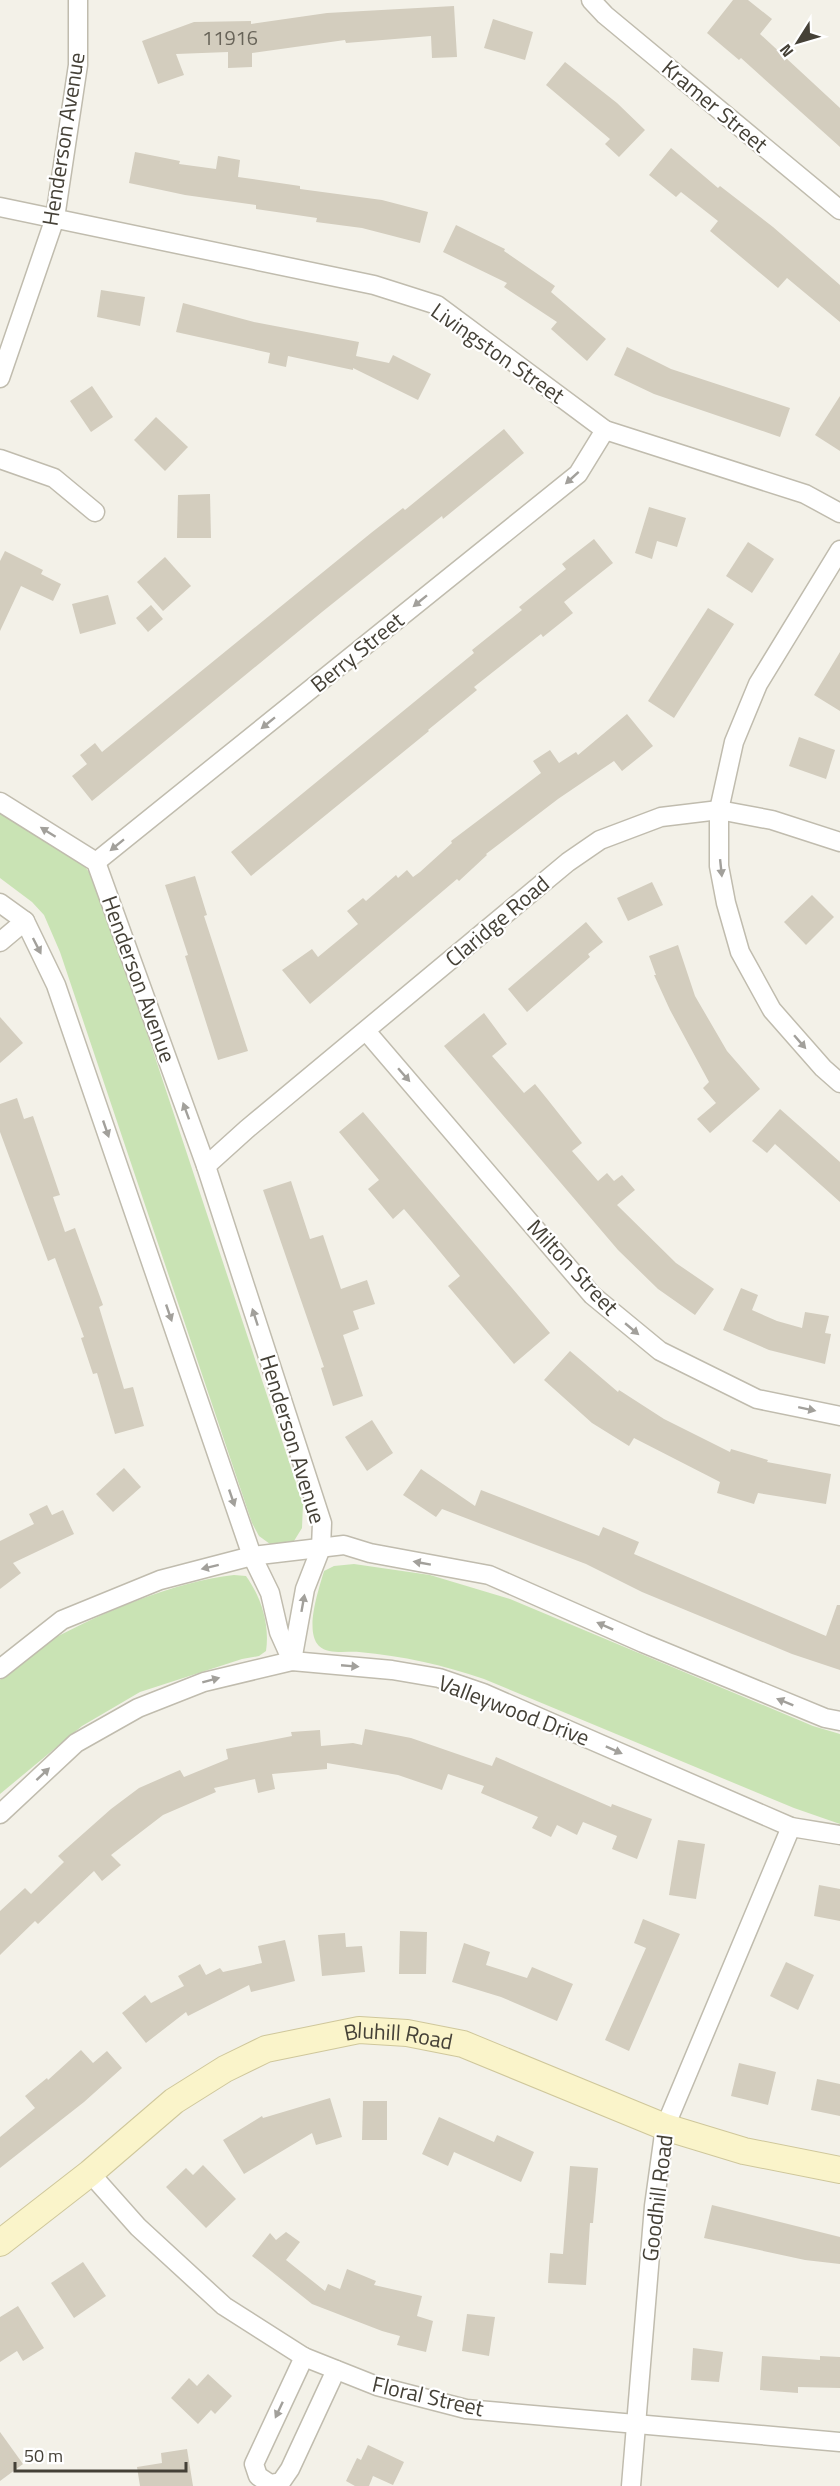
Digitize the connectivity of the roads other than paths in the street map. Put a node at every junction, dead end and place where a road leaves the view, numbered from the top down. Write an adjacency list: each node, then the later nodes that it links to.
1 (78, 0): 5 (street, Henderson Avenue)
2 (591, 0): 4 (street, Kramer Street)
3 (0, 207): 5 (street, Livingston Street)
4 (840, 210)
5 (55, 218): 6 (street, Henderson Avenue); 7 (street, Livingston Street)
6 (0, 378)
7 (605, 430): 10 (street, Livingston Street); 15 (street, Berry Street, one-way to 15)
8 (0, 459): 9 (street)
9 (95, 512)
10 (840, 513)
11 (840, 550): 13 (street)
12 (0, 802): 15 (street, one-way to 12)
13 (719, 810): 14 (street, Claridge Road); 19 (street, Claridge Road); 20 (street, one-way to 20)
14 (840, 842)
15 (96, 862): 21 (street, Henderson Avenue, one-way to 15)
16 (0, 903): 17 (street)
17 (25, 921): 18 (street); 24 (street, one-way to 24)
18 (0, 942)
19 (366, 1031): 21 (street, Claridge Road); 22 (street, Milton Street, one-way to 22)
20 (840, 1083)
21 (206, 1166): 23 (street, Henderson Avenue, one-way to 21)
22 (840, 1416)
23 (321, 1548): 24 (street); 25 (street, Henderson Avenue, one-way to 23); 27 (street, one-way to 23)
24 (252, 1556): 25 (street); 26 (street, one-way to 26)
25 (292, 1660): 28 (street, Valleywood Drive, one-way to 25); 29 (street, Valleywood Drive, one-way to 29)
26 (0, 1670)
27 (840, 1721)
28 (0, 1814)
29 (791, 1827): 30 (street, Valleywood Drive); 31 (street, Goodhill Road)
30 (840, 1836)
31 (665, 2127): 32 (street, Bluhill Road); 33 (street, Bluhill Road); 37 (street, Goodhill Road)
32 (840, 2170)
33 (90, 2173): 34 (street, Bluhill Road); 35 (street, Floral Street)
34 (0, 2243)
35 (304, 2356): 36 (street, Floral Street); 36 (street, one-way to 36)
36 (336, 2370): 37 (street, Floral Street)
37 (636, 2425): 38 (street, Floral Street); 39 (street, Goodhill Road)
38 (840, 2442)
39 (631, 2486)

